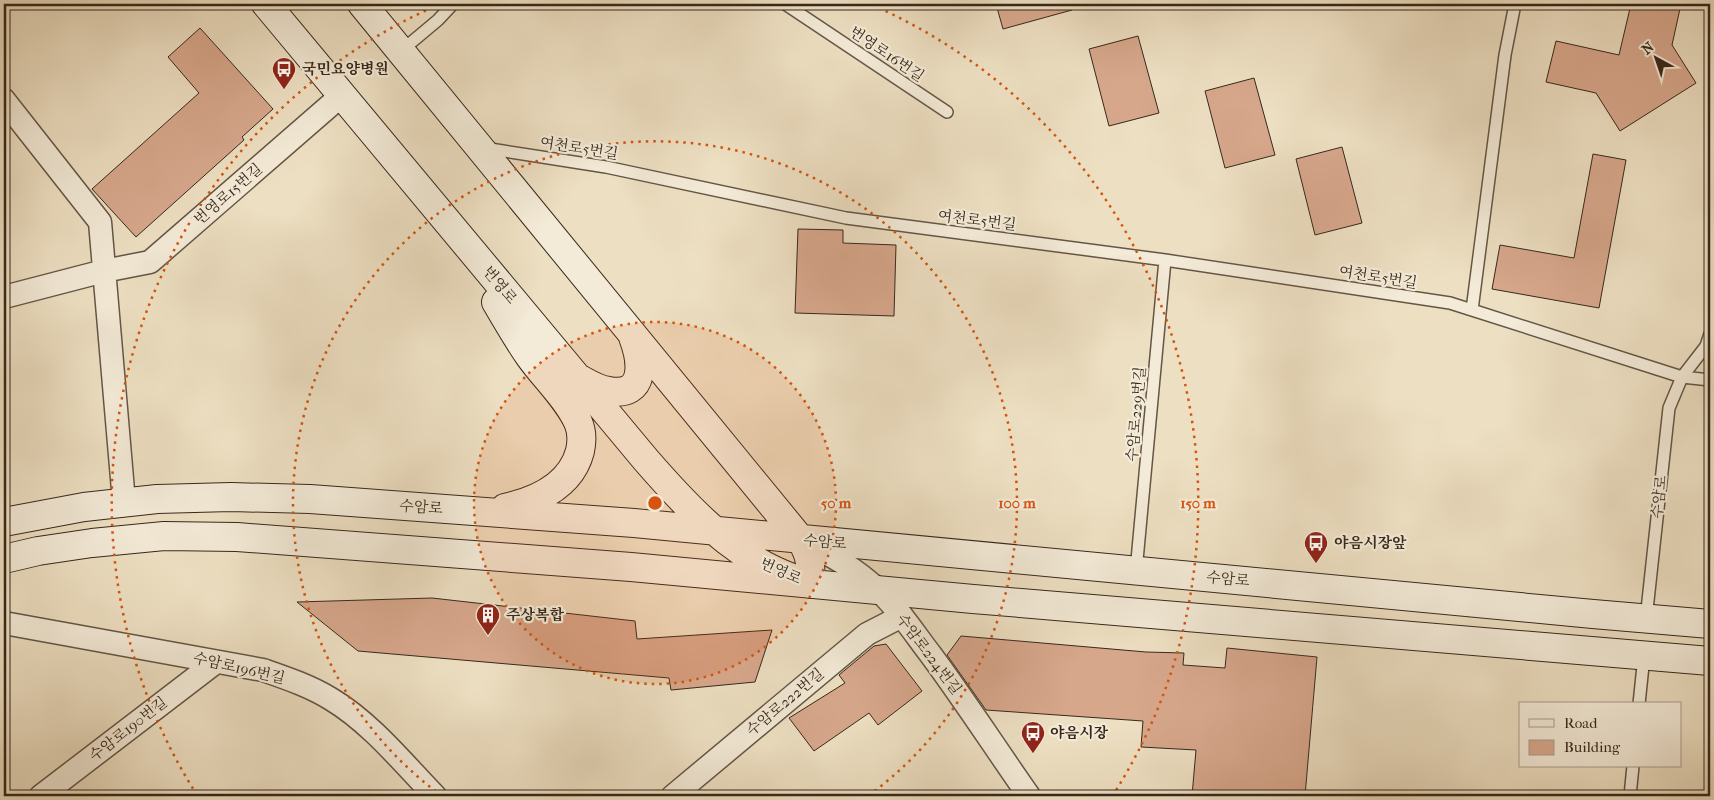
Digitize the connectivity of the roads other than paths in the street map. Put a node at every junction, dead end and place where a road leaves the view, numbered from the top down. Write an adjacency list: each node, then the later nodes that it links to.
1 (266, 4): 7 (main road, 번영로)
2 (362, 4): 6 (main road, 번영로)
3 (453, 4): 6 (lane)
4 (785, 4): 9 (lane, 번영로16번길)
5 (1515, 4): 15 (lane)
6 (401, 51): 10 (main road, 번영로)
7 (342, 95): 11 (main road, 번영로); 13 (street, 번영로15번길)
8 (4, 100): 13 (street)
9 (947, 112)
10 (480, 147): 12 (lane, 여천로5번길); 16 (main road, 번영로)
11 (452, 228): 18 (main road, 번영로); 22 (main road)
12 (1165, 260): 15 (lane, 여천로5번길); 27 (lane, 수암로229번길)
13 (104, 272): 14 (street, 번영로15번길); 21 (street)
14 (4, 297)
15 (1472, 310): 19 (lane, 여천로5번길)
16 (632, 333): 18 (main road); 25 (main road, 번영로)
17 (1710, 334): 19 (lane)
18 (577, 377): 24 (main road, 번영로)
19 (1682, 377): 20 (lane, 여천로5번길); 31 (lane, 수암로)
20 (1710, 380)
21 (124, 502): 22 (main road, 수암로); 23 (main road, 수암로)
22 (482, 512): 24 (main road, 수암로)
23 (4, 522)
24 (714, 531): 25 (main road, 수암로); 28 (main road, 번영로)
25 (801, 540): 27 (main road, 수암로); 28 (main road, 번영로); 29 (street, 수암로224번길)
26 (4, 560): 28 (main road)
27 (1136, 570): 31 (main road, 수암로)
28 (810, 584): 29 (main road)
29 (879, 590): 30 (street, 수암로224번길); 34 (main road)
30 (902, 616): 41 (street, 수암로222번길); 42 (street, 수암로224번길)
31 (1646, 619): 33 (main road, 수암로)
32 (4, 623): 36 (street, 수암로196번길)
33 (1710, 624)
34 (1644, 656): 35 (main road); 37 (lane)
35 (1710, 661)
36 (216, 662): 39 (street, 수암로190번길); 40 (street, 수암로196번길)
37 (1639, 702)
38 (1633, 768): 43 (lane)
39 (41, 796)
40 (435, 796)
41 (673, 796)
42 (1029, 796)
43 (1630, 796)

